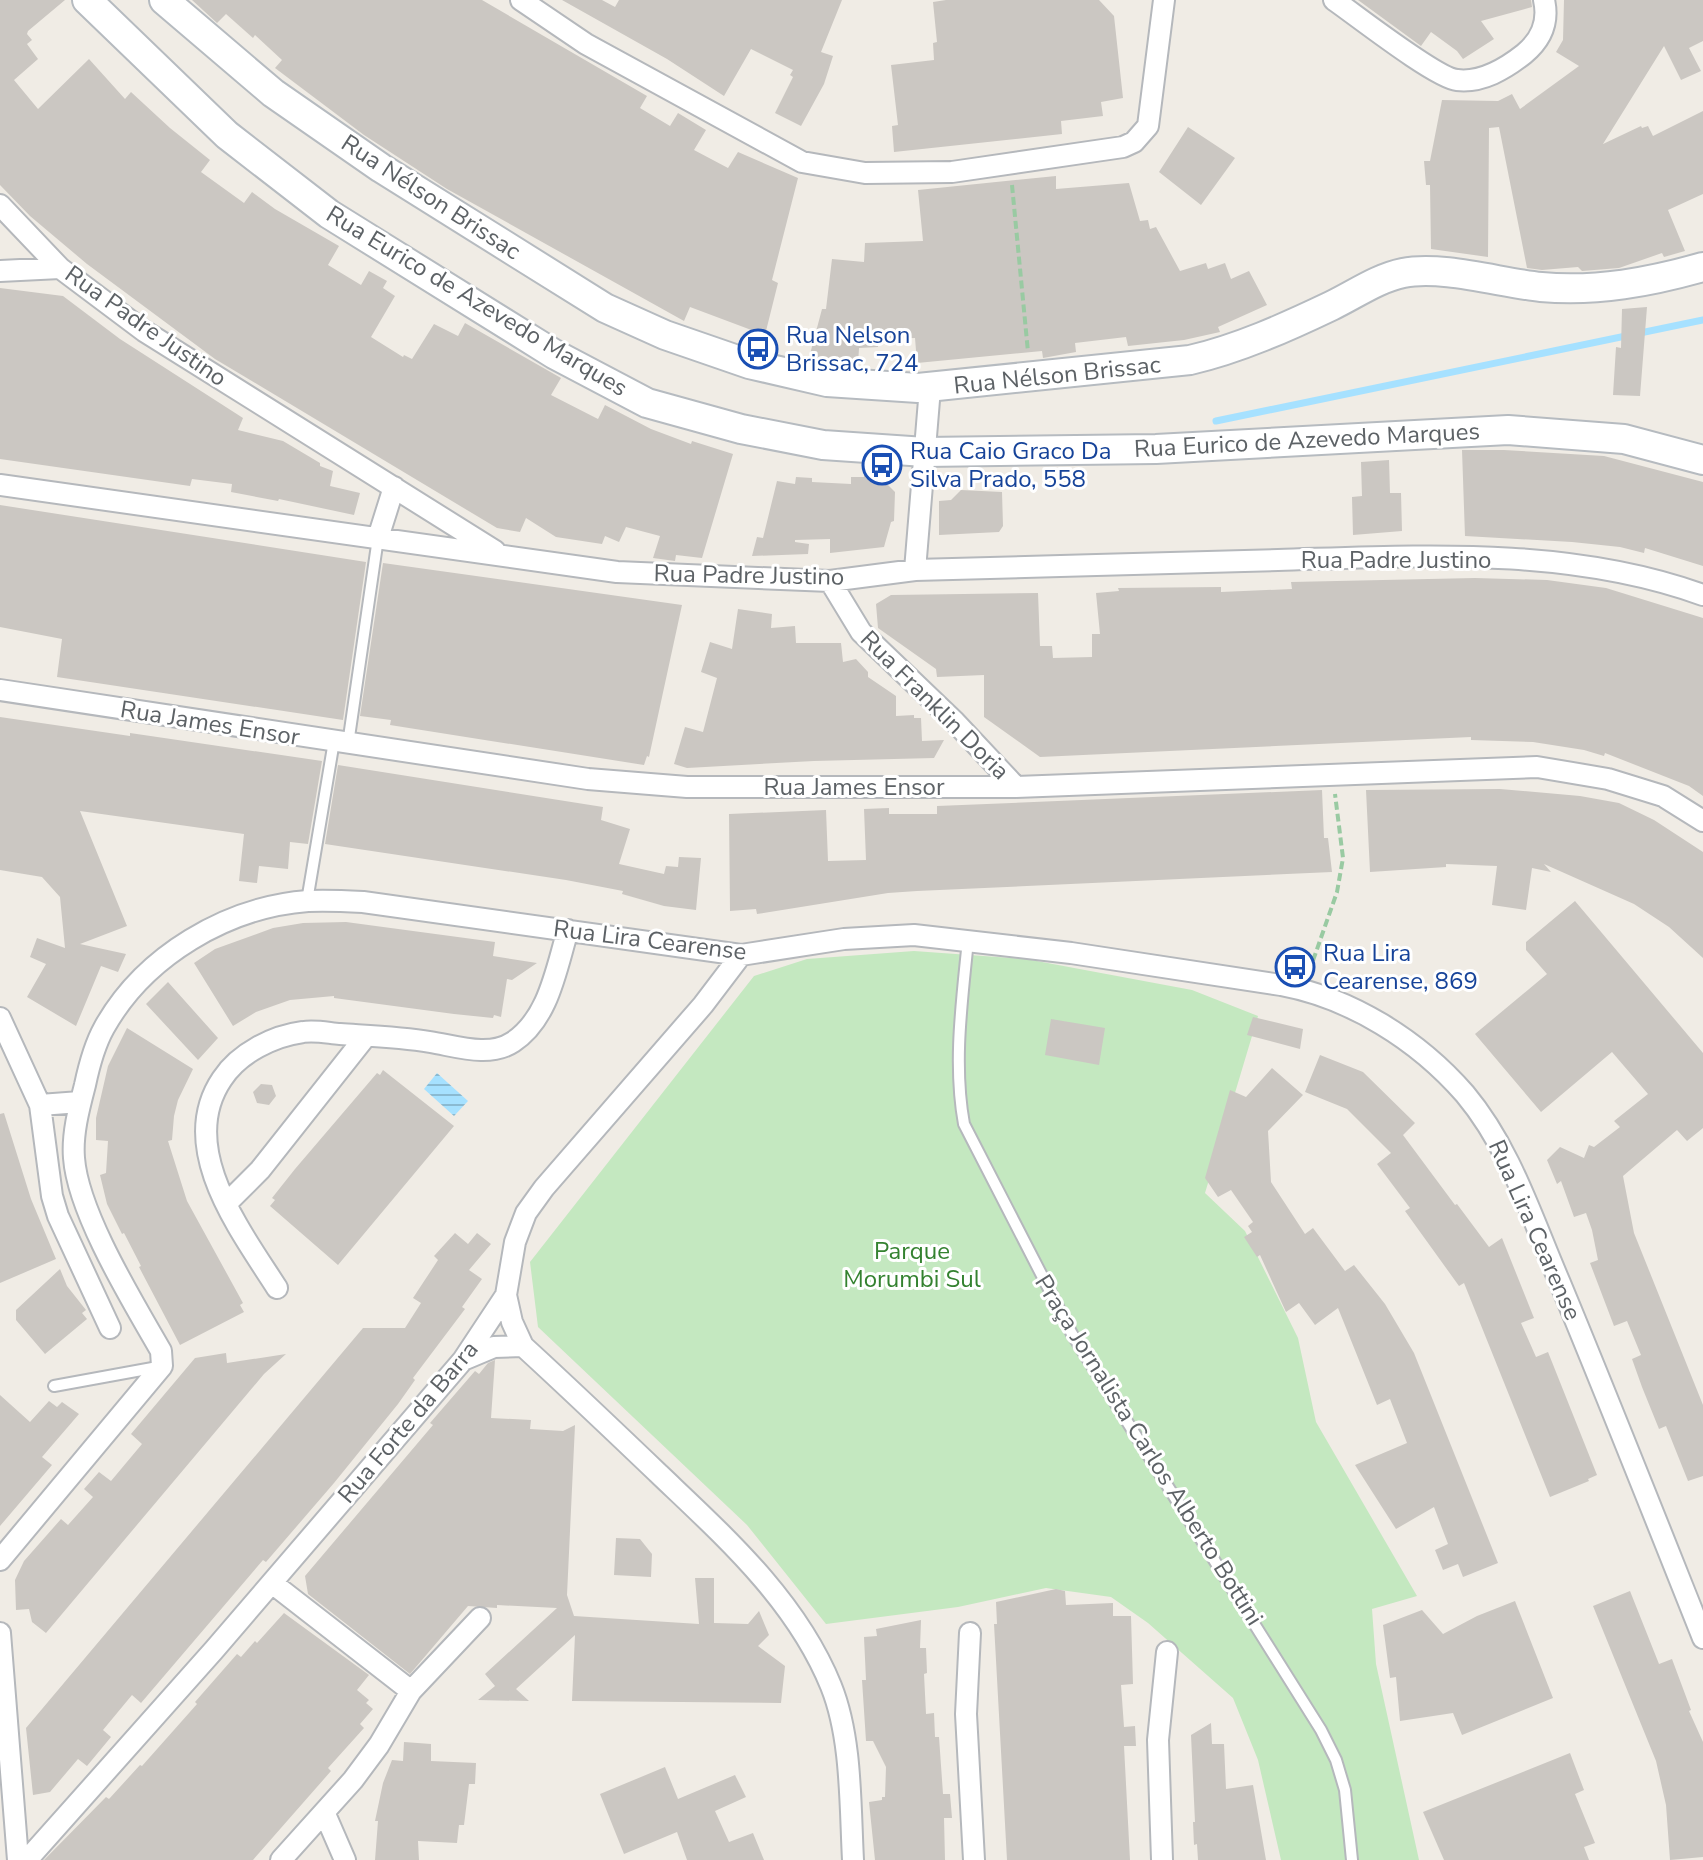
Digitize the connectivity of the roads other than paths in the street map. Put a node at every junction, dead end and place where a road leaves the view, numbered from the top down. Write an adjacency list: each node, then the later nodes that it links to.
1 (87, 0): 12 (street, Rua Eurico de Azevedo Marques)
2 (164, 0): 11 (street, Rua Nélson Brissac)
3 (521, 0): 4 (street)
4 (1164, 0)
5 (1334, 0): 6 (street)
6 (1544, 0)
7 (0, 205): 9 (street, Rua Padre Justino)
8 (1703, 267): 11 (street, Rua Nélson Brissac)
9 (60, 268): 10 (street); 15 (street, Rua Padre Justino)
10 (0, 271)
11 (930, 388): 12 (street)
12 (925, 452): 13 (street, Rua Eurico de Azevedo Marques); 18 (street)
13 (1703, 460)
14 (0, 485): 16 (street)
15 (394, 487): 16 (street); 17 (street, Rua Padre Justino)
16 (378, 538): 17 (street); 22 (lane)
17 (502, 556): 19 (street, Rua Padre Justino)
18 (915, 570): 19 (street, Rua Padre Justino); 20 (street, Rua Padre Justino)
19 (830, 581): 23 (street, Rua Franklin Doria)
20 (1703, 595)
21 (0, 690): 22 (street, Rua James Ensor)
22 (341, 742): 23 (street, Rua James Ensor); 25 (lane)
23 (1016, 787): 24 (street, Rua James Ensor)
24 (1703, 821)
25 (307, 901): 26 (street, Rua Lira Cearense); 31 (street, Rua Lira Cearense)
26 (568, 930): 28 (street, Rua Lira Cearense); 30 (street)
27 (968, 940): 28 (street, Rua Lira Cearense); 46 (street, Rua Lira Cearense); 57 (lane, Praça Jornalista Carlos Alberto Bottini)
28 (741, 955): 35 (street, Rua Forte da Barra)
29 (0, 1018): 32 (street)
30 (366, 1036): 33 (street); 33 (street)
31 (80, 1102): 32 (street); 39 (street, Rua Lira Cearense)
32 (40, 1105): 36 (street)
33 (226, 1204): 34 (street)
34 (277, 1288)
35 (506, 1295): 37 (street); 38 (street, Rua Forte da Barra)
36 (110, 1328)
37 (523, 1346): 38 (street); 54 (street)
38 (463, 1360): 42 (street, Rua Forte da Barra)
39 (162, 1366): 40 (lane); 41 (street)
40 (54, 1386)
41 (0, 1560)
42 (272, 1583): 48 (street); 51 (street, Rua Forte da Barra)
43 (480, 1618): 48 (street)
44 (0, 1633): 50 (street)
45 (970, 1633): 55 (street)
46 (1703, 1638)
47 (1167, 1652): 56 (street)
48 (411, 1691): 49 (street)
49 (325, 1814): 52 (street); 53 (street)
50 (18, 1860)
51 (27, 1860)
52 (281, 1860)
53 (345, 1860)
54 (853, 1860)
55 (974, 1860)
56 (1162, 1860)
57 (1352, 1860)

